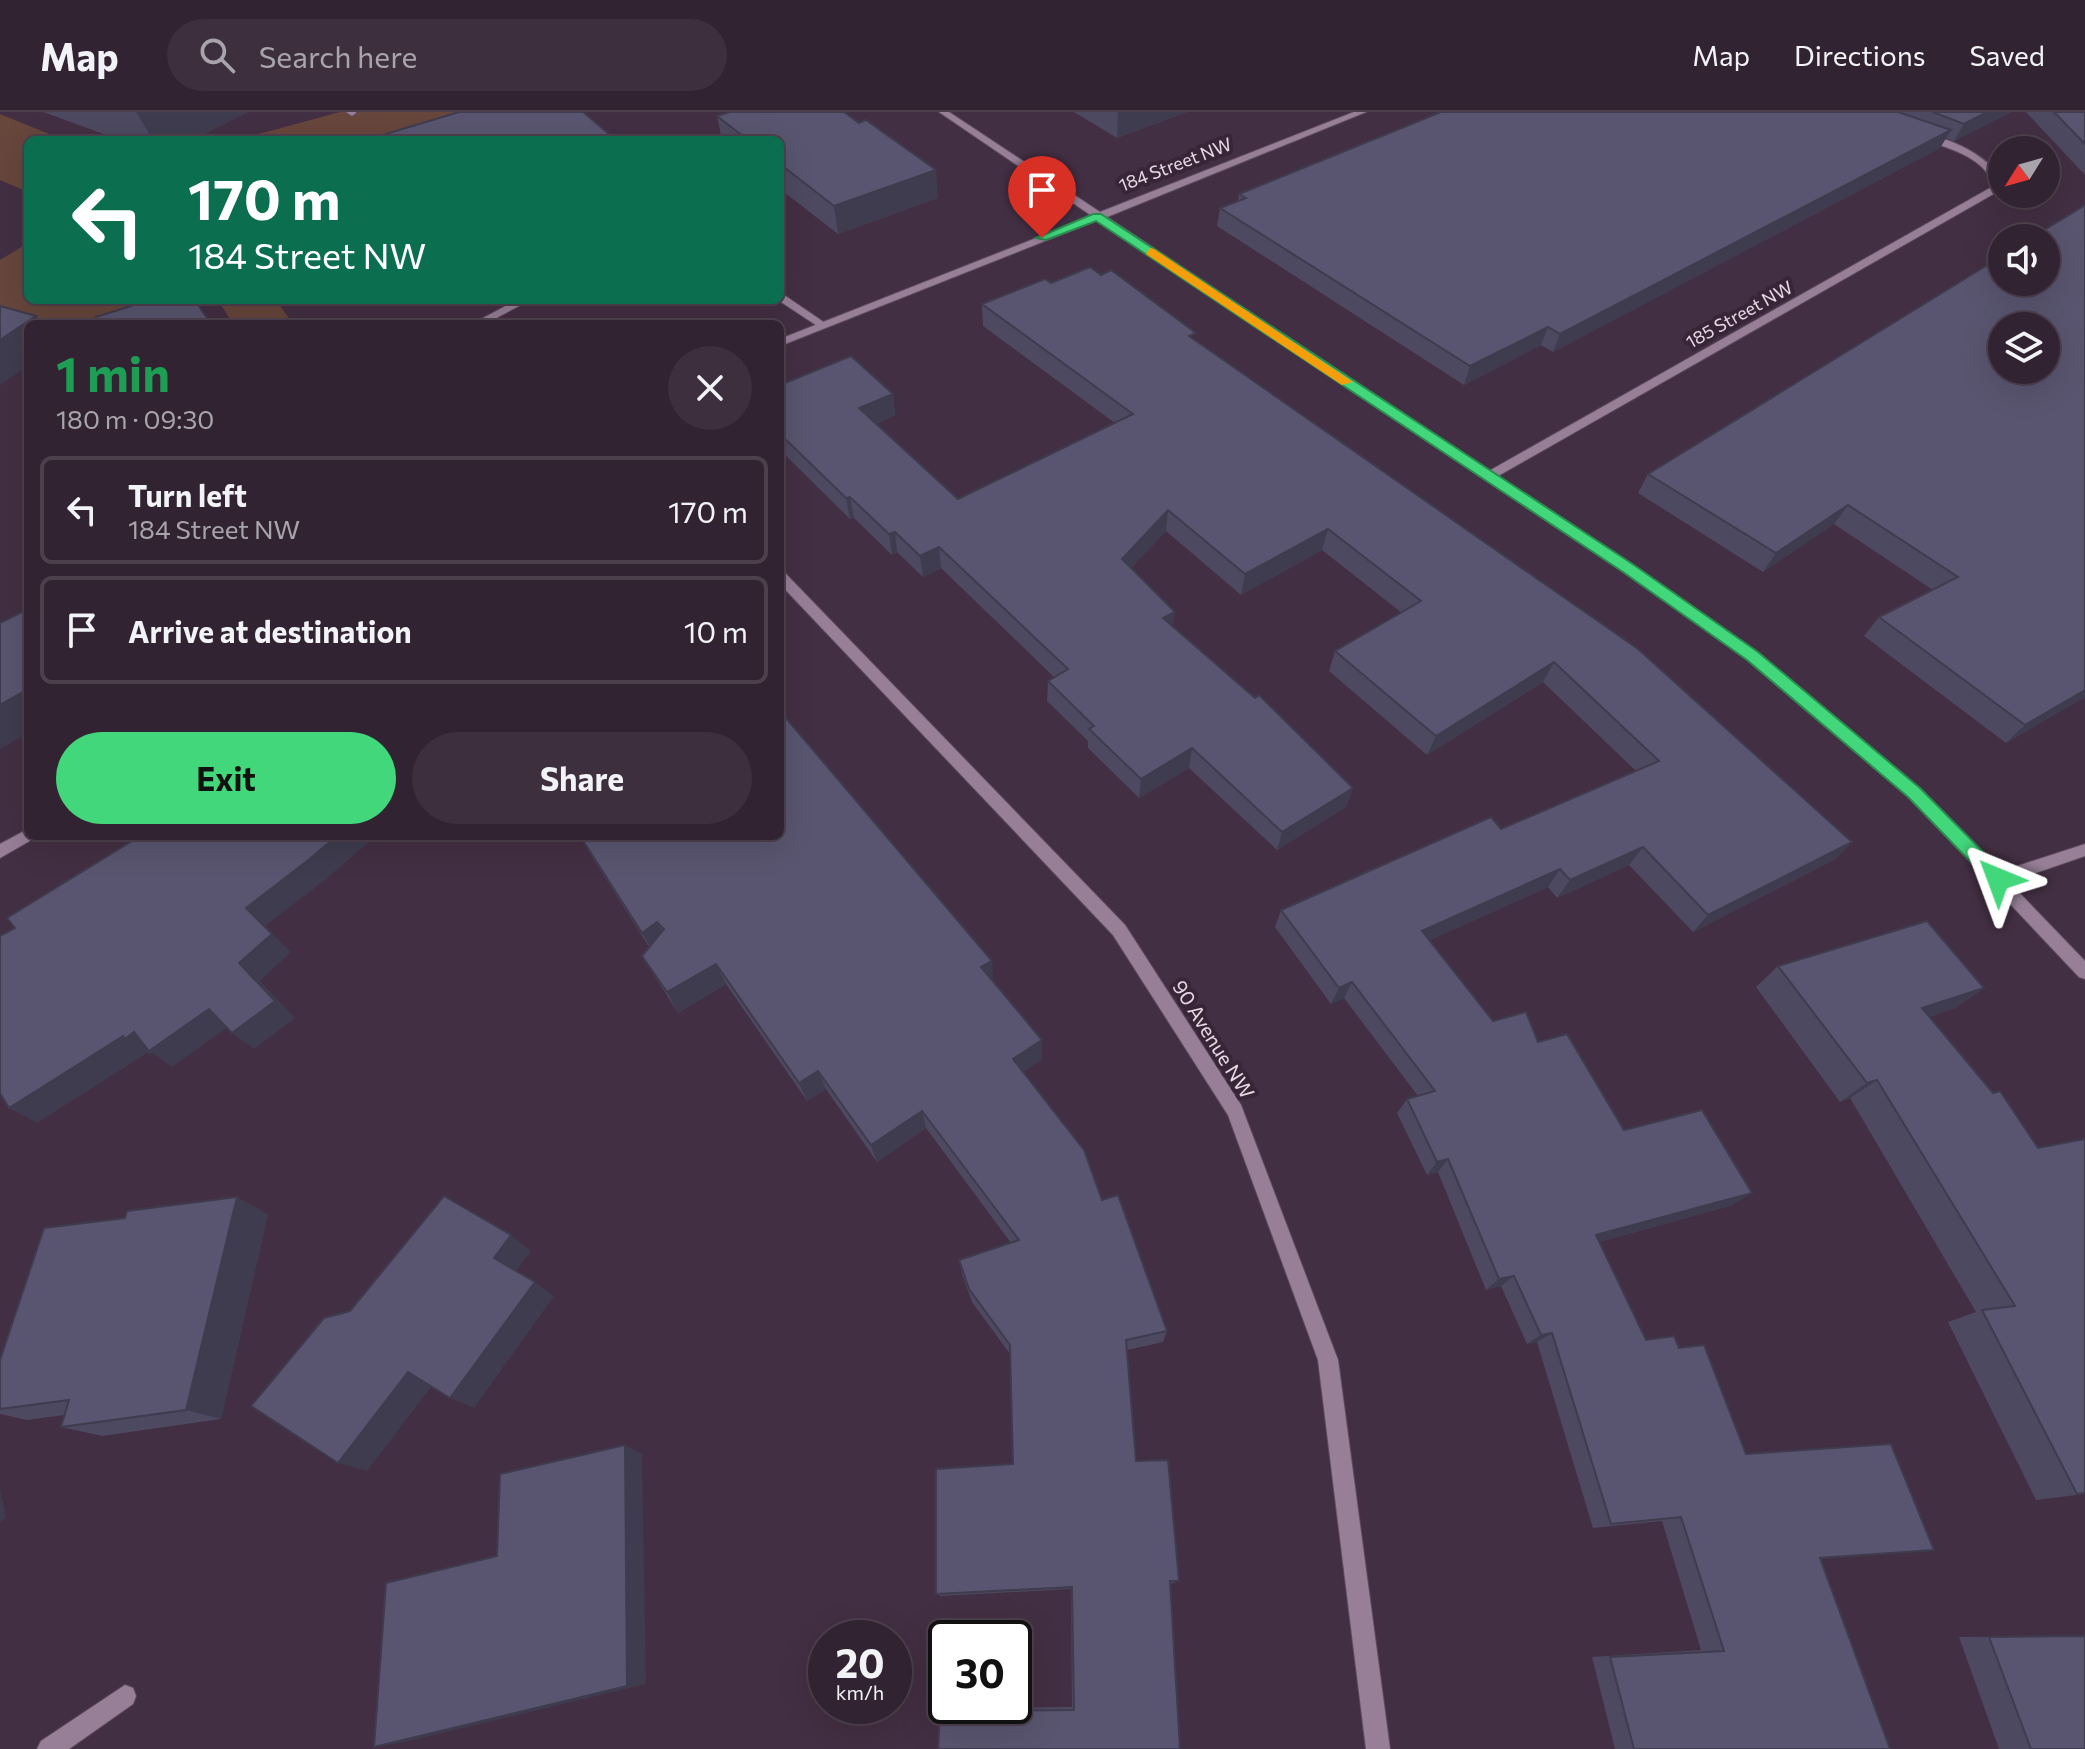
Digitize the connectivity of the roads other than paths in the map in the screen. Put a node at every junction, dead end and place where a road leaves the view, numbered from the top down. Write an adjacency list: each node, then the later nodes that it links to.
1 (943, 112): 4 (street)
2 (1362, 112): 4 (street, 184 Street NW)
3 (1913, 132): 10 (street, 185 Street NW)
4 (1097, 216): 8 (street, 184 Street NW); 10 (street)
5 (784, 300): 8 (street)
6 (517, 304): 7 (street)
7 (485, 320)
8 (823, 325): 9 (street, 184 Street NW)
9 (784, 341)
10 (1489, 476): 15 (street)
11 (784, 580): 19 (street, 90 Avenue NW)
12 (24, 837): 14 (street)
13 (2085, 850): 15 (street)
14 (0, 852)
15 (1998, 879): 16 (street)
16 (2085, 972)
17 (125, 1696): 18 (street)
18 (49, 1749)
19 (1378, 1749)

